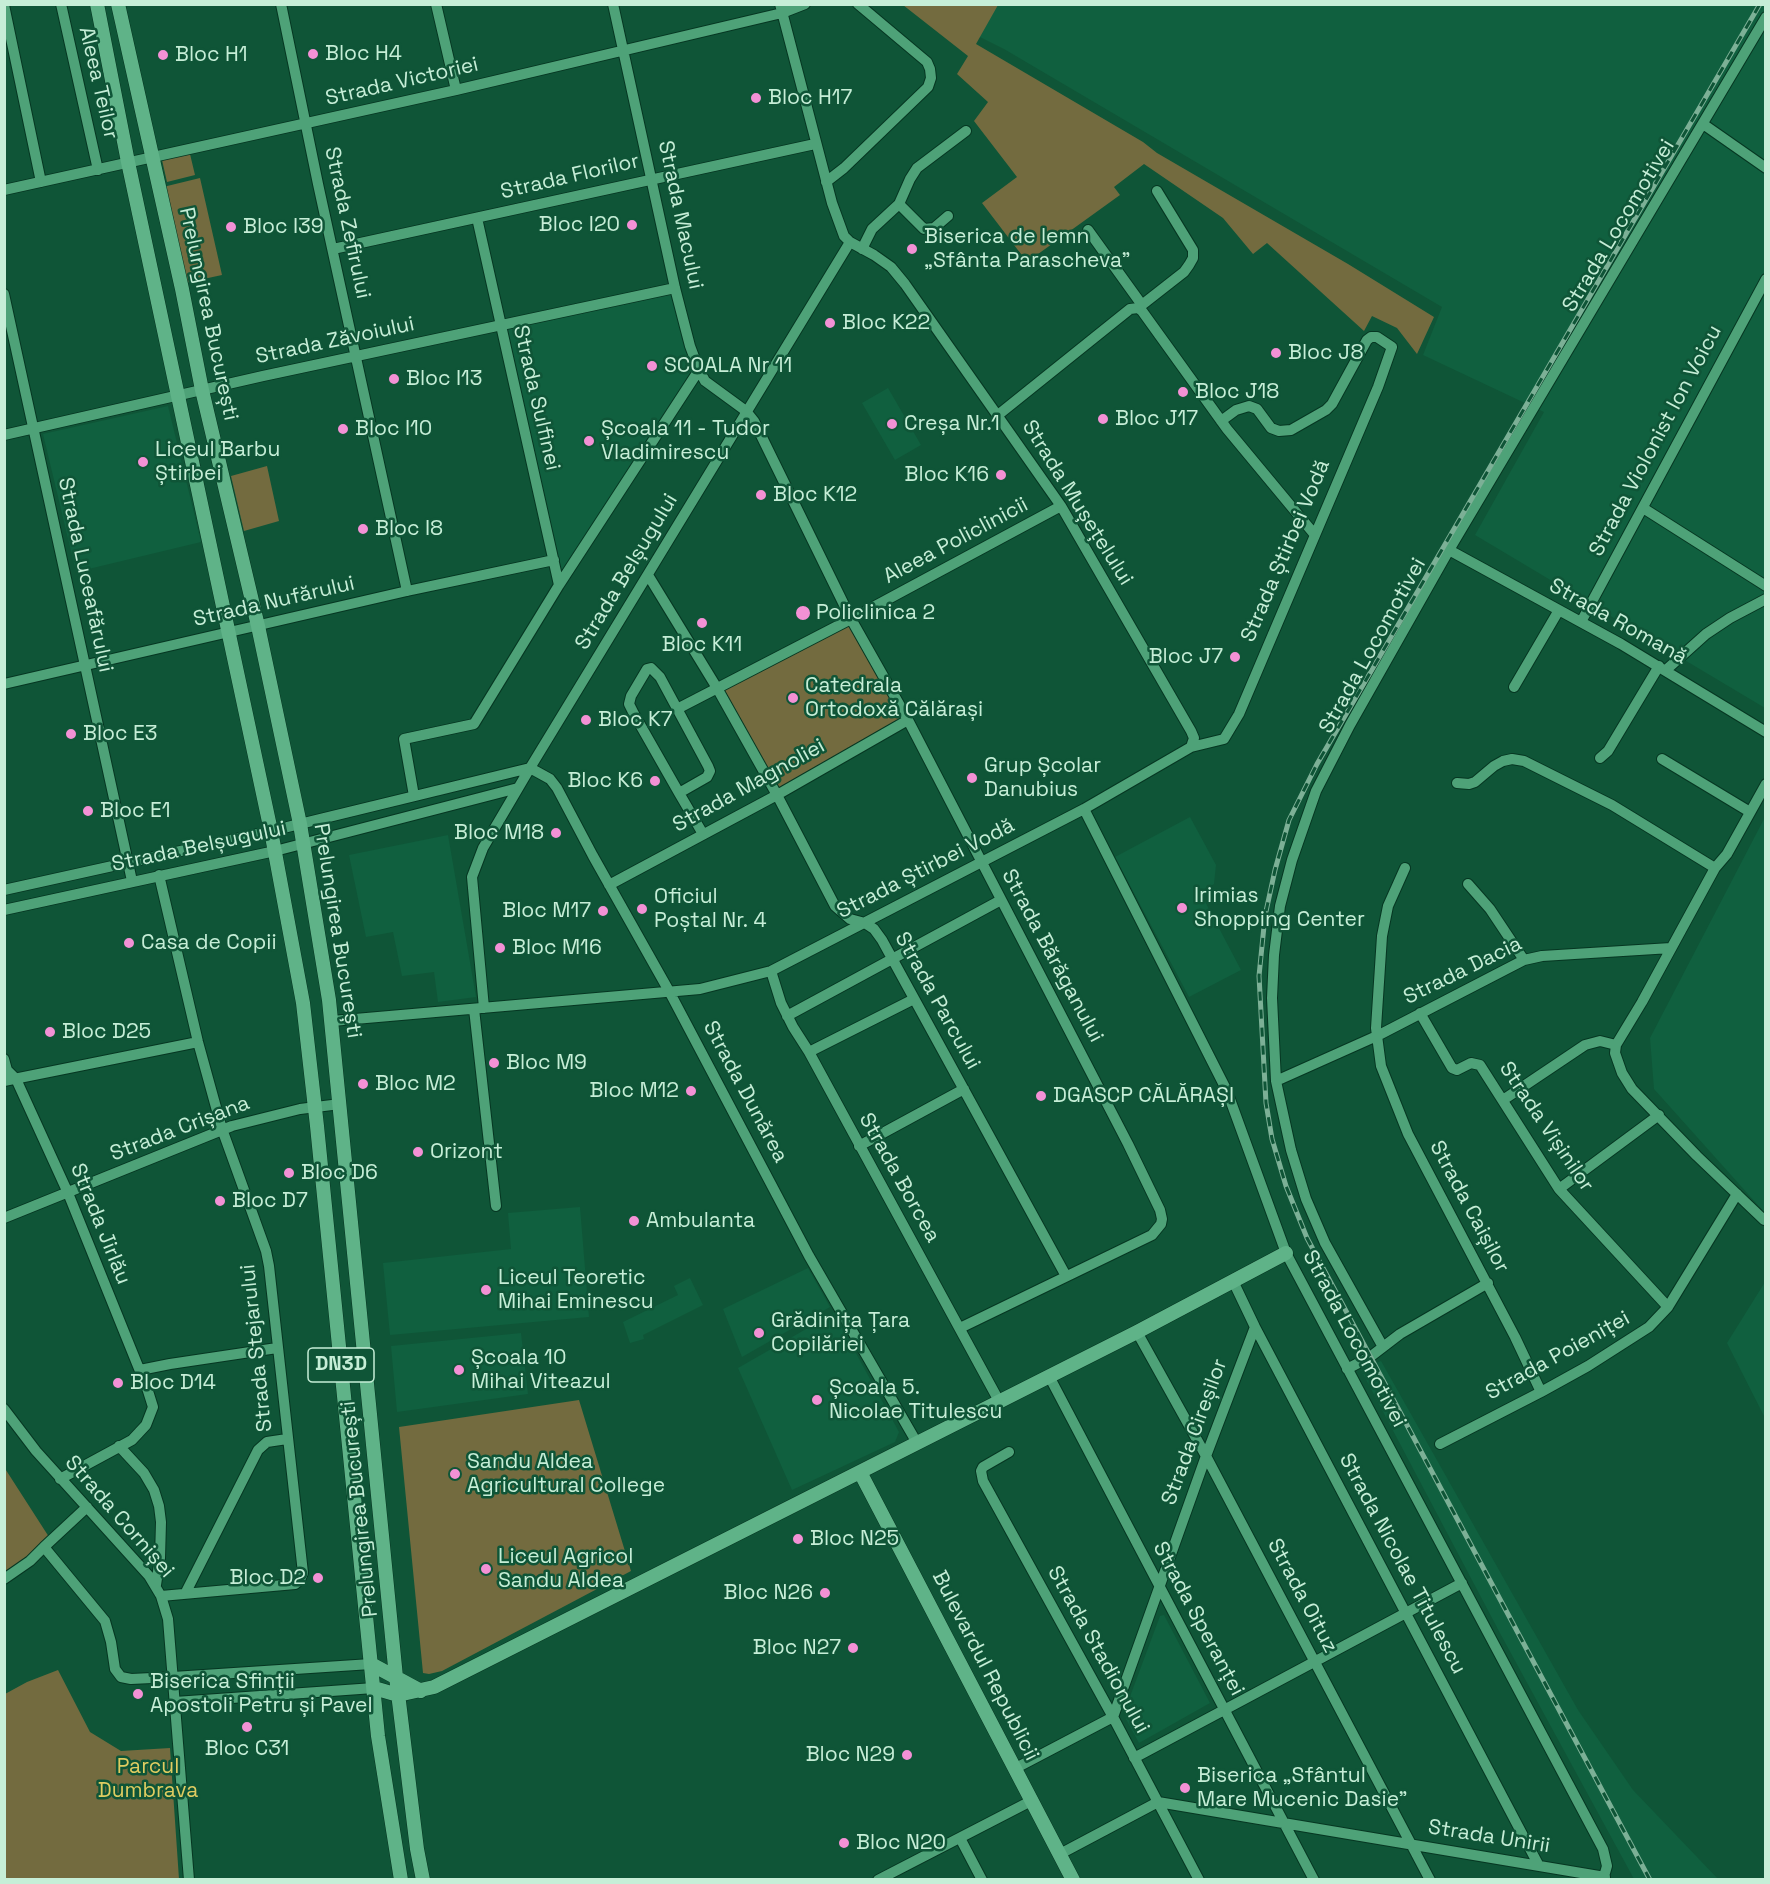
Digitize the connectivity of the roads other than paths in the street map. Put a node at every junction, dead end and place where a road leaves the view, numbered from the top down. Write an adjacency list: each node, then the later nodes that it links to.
1 (61, 4): 21 (street, Aleea Teilor)
2 (97, 4): 19 (main road, Prelungirea București / DN3D)
3 (118, 4): 18 (main road, Prelungirea București / DN3D)
4 (281, 4): 14 (street, Strada Zefirului)
5 (436, 4): 13 (street)
6 (613, 4): 12 (street, Strada Macului)
7 (805, 4): 10 (street, Strada Victoriei)
8 (858, 4): 24 (street)
9 (4, 5): 23 (street)
10 (781, 9): 12 (street, Strada Victoriei); 17 (street)
11 (1766, 17): 15 (street, Strada Locomotivei)
12 (623, 51): 13 (street, Strada Victoriei); 22 (street, Strada Macului)
13 (456, 90): 14 (street, Strada Victoriei)
14 (306, 124): 18 (street, Strada Victoriei); 32 (street, Strada Zefirului)
15 (1703, 124): 20 (street); 52 (street, Strada Locomotivei)
16 (966, 130): 27 (street)
17 (815, 144): 22 (street, Strada Florilor); 24 (street)
18 (152, 156): 19 (street, Strada Victoriei); 42 (main road, Prelungirea București / DN3D)
19 (128, 162): 21 (street, Strada Victoriei); 43 (main road, Prelungirea București / DN3D)
20 (1766, 168)
21 (98, 170): 23 (street, Strada Victoriei)
22 (652, 178): 29 (street, Strada Florilor); 35 (street, Strada Macului)
23 (41, 182): 25 (street, Strada Victoriei)
24 (826, 182): 31 (street)
25 (4, 190)
26 (1157, 190): 38 (street)
27 (899, 204): 28 (street); 33 (street)
28 (948, 216)
29 (477, 218): 32 (street, Strada Florilor); 39 (street, Strada Sulfinei)
30 (1088, 230): 38 (street)
31 (850, 242): 33 (street, Strada Mușețelului); 44 (street, Strada Belșugului)
32 (333, 249): 40 (street, Strada Zefirului)
33 (862, 249): 45 (street, Strada Mușețelului)
34 (1766, 279): 37 (street, Strada Violonist Ion Voicu)
35 (675, 288): 39 (street, Strada Zăvoiului); 41 (street, Strada Macului)
36 (4, 294): 47 (street, Strada Luceafărului)
37 (1761, 296): 50 (street, Strada Violonist Ion Voicu)
38 (1140, 306): 45 (street); 46 (street)
39 (500, 326): 40 (street, Strada Zăvoiului); 53 (street, Strada Sulfinei)
40 (356, 357): 42 (street, Strada Zăvoiului); 57 (street, Strada Zefirului)
41 (699, 370): 44 (street, Strada Macului); 55 (street)
42 (202, 390): 43 (street, Strada Zăvoiului); 62 (main road, Prelungirea București / DN3D)
43 (178, 397): 47 (street, Strada Zăvoiului); 63 (main road, Prelungirea București / DN3D)
44 (746, 411): 54 (street, Strada Belșugului); 60 (street, Strada Bărăganului)
45 (998, 415): 49 (street, Strada Mușețelului)
46 (1221, 421): 51 (street); 51 (street, Strada Știrbei Vodă)
47 (33, 429): 48 (street, Strada Zăvoiului); 64 (street, Strada Luceafărului)
48 (4, 435)
49 (1060, 506): 60 (street, Aleea Policlinicii); 72 (street, Strada Mușețelului)
50 (1642, 508): 56 (street); 61 (street, Strada Violonist Ion Voicu)
51 (1315, 535): 72 (street, Strada Știrbei Vodă)
52 (1449, 550): 59 (street, Strada Romană); 118 (street, Strada Locomotivei)
53 (554, 560): 55 (street, Strada Sulfinei); 57 (street, Strada Nufărului)
54 (648, 575): 68 (street, Strada Parcului); 75 (street, Strada Belșugului)
55 (560, 585): 81 (street)
56 (1766, 586)
57 (407, 591): 62 (street, Strada Nufărului)
58 (1766, 599): 65 (street)
59 (1558, 610): 61 (street, Strada Romană); 67 (street)
60 (851, 620): 68 (street, Aleea Policlinicii); 70 (street, Strada Bărăganului)
61 (1581, 622): 65 (street, Strada Romană)
62 (258, 626): 63 (street, Strada Nufărului); 84 (main road, Prelungirea București / DN3D)
63 (229, 633): 64 (street, Strada Nufărului); 85 (main road, Prelungirea București / DN3D)
64 (85, 666): 66 (street, Strada Nufărului); 90 (street, Strada Luceafărului)
65 (1662, 668): 71 (street, Strada Romană); 73 (street)
66 (4, 684)
67 (1514, 687)
68 (717, 688): 69 (street, Aleea Policlinicii); 80 (street, Strada Parcului)
69 (677, 709): 79 (street); 79 (street)
70 (908, 720): 80 (street, Strada Magnoliei); 89 (street, Strada Bărăganului)
71 (1766, 732)
72 (1191, 747): 82 (street, Strada Știrbei Vodă)
73 (1600, 758)
74 (1662, 759): 83 (street)
75 (530, 768): 78 (street, Strada Belșugului); 81 (street, Strada Belșugului); 96 (street, Strada Dunărea)
76 (1458, 783): 92 (street)
77 (1766, 784): 83 (street)
78 (518, 788): 87 (street, Strada Belșugului); 107 (street)
79 (680, 793): 86 (street)
80 (777, 795): 86 (street, Strada Magnoliei); 100 (street, Strada Parcului)
81 (414, 796): 84 (street, Strada Belșugului)
82 (1084, 809): 89 (street, Strada Știrbei Vodă); 132 (street, Strada Locomotivei)
83 (1750, 812): 92 (street)
84 (300, 824): 85 (street, Strada Belșugului); 87 (main road, Prelungirea București / DN3D)
85 (271, 831): 88 (main road, Prelungirea București / DN3D); 90 (street, Strada Belșugului)
86 (703, 834): 96 (street, Strada Magnoliei)
87 (303, 843): 88 (street, Strada Belșugului); 110 (main road, Prelungirea București / DN3D)
88 (275, 851): 93 (street, Strada Belșugului); 122 (main road, Prelungirea București / DN3D)
89 (981, 862): 98 (street, Strada Bărăganului); 100 (street, Strada Știrbei Vodă)
90 (128, 863): 94 (street, Strada Luceafărului); 97 (street, Strada Belșugului)
91 (1405, 868): 111 (street, Strada Caișilor)
92 (1715, 868): 101 (street)
93 (159, 875): 94 (street, Strada Belșugului); 112 (street, Strada Stejarului)
94 (132, 881): 99 (street, Strada Belșugului)
95 (1468, 884): 103 (street)
96 (609, 885): 105 (street, Strada Dunărea)
97 (4, 890)
98 (1001, 900): 102 (street); 133 (street, Strada Bărăganului)
99 (4, 910)
100 (865, 923): 102 (street, Strada Parcului); 104 (street, Strada Știrbei Vodă)
101 (1671, 948): 103 (street, Strada Dacia); 113 (street)
102 (892, 959): 106 (street, Strada Parcului); 109 (street)
103 (1524, 960): 108 (street, Strada Dacia)
104 (771, 971): 105 (street, Strada Știrbei Vodă); 109 (street, Strada Borcea)
105 (669, 991): 107 (street, Strada Știrbei Vodă); 149 (street, Strada Dunărea)
106 (914, 999): 114 (street); 119 (street, Strada Parcului)
107 (479, 1009): 110 (street, Strada Știrbei Vodă); 129 (street)
108 (1420, 1013): 111 (street, Strada Dacia); 120 (street, Strada Vișinilor)
109 (788, 1016): 114 (street, Strada Borcea)
110 (332, 1021): 121 (main road, Prelungirea București / DN3D)
111 (1379, 1035): 118 (street, Strada Dacia); 135 (street, Strada Caișilor)
112 (198, 1042): 116 (street); 124 (street, Strada Stejarului)
113 (1616, 1045): 120 (street); 123 (street)
114 (809, 1052): 125 (street, Strada Borcea)
115 (4, 1059): 116 (street, Strada Jirlău)
116 (16, 1079): 117 (street); 127 (street, Strada Jirlău)
117 (4, 1081)
118 (1276, 1081): 140 (street, Strada Locomotivei)
119 (963, 1089): 125 (street); 133 (street, Strada Parcului)
120 (1503, 1100): 126 (street, Strada Vișinilor)
121 (340, 1104): 122 (street, Strada Crișana); 168 (main road, Prelungirea București / DN3D)
122 (315, 1106): 124 (street, Strada Crișana); 166 (main road, Prelungirea București / DN3D)
123 (1659, 1115): 126 (street); 128 (street)
124 (222, 1129): 127 (street, Strada Crișana); 141 (street, Strada Stejarului)
125 (858, 1146): 138 (street, Strada Borcea)
126 (1559, 1189): 136 (street, Strada Vișinilor)
127 (68, 1193): 130 (street, Strada Crișana); 143 (street, Strada Jirlău)
128 (1737, 1194): 131 (street); 136 (street, Strada Poieniței)
129 (496, 1206)
130 (4, 1218)
131 (1764, 1221)
132 (1286, 1253): 134 (main road); 142 (street, Strada Locomotivei)
133 (1066, 1276): 138 (street, Strada Bărăganului)
134 (1233, 1281): 137 (street, Strada Nicolae Titulescu); 139 (main road)
135 (1488, 1283): 140 (street); 145 (street, Strada Caișilor)
136 (1668, 1307): 145 (street, Strada Poieniței)
137 (1255, 1327): 153 (street, Strada Cireșilor); 164 (street, Strada Nicolae Titulescu)
138 (960, 1328): 146 (street, Strada Borcea)
139 (1137, 1332): 144 (main road); 153 (street, Strada Oituz)
140 (1383, 1347): 142 (street)
141 (277, 1348): 143 (street); 148 (street, Strada Stejarului)
142 (1347, 1369): 159 (street, Strada Locomotivei)
143 (140, 1370): 151 (street, Strada Jirlău)
144 (1049, 1376): 146 (main road); 161 (street, Strada Speranței)
145 (1541, 1392): 150 (street, Strada Poieniței)
146 (999, 1401): 149 (main road)
147 (4, 1409): 155 (street, Strada Cornișei)
148 (287, 1439): 162 (street); 162 (street, Strada Stejarului)
149 (917, 1443): 154 (main road)
150 (1440, 1444)
151 (119, 1446): 155 (street); 160 (street)
152 (1009, 1452): 174 (street, Strada Stadionului)
153 (1206, 1456): 161 (street, Strada Cireșilor); 165 (street, Strada Oituz)
154 (860, 1472): 170 (main road); 176 (main road, Bulevardul Republicii)
155 (60, 1479): 156 (street, Strada Cornișei)
156 (87, 1508): 157 (street); 160 (street, Strada Cornișei)
157 (45, 1547): 158 (street); 167 (street)
158 (4, 1579)
159 (1462, 1583): 164 (street); 184 (street, Strada Locomotivei)
160 (156, 1585): 163 (street, Strada Cornișei)
161 (1160, 1588): 173 (street, Strada Speranței); 174 (street, Strada Cireșilor)
162 (185, 1594): 163 (street, Strada Stejarului)
163 (161, 1596): 167 (street, Strada Cornișei)
164 (1406, 1614): 165 (street); 183 (street, Strada Nicolae Titulescu)
165 (1315, 1663): 173 (street); 181 (street, Strada Oituz)
166 (371, 1664): 167 (street); 168 (main road); 169 (main road, Prelungirea București / DN3D)
167 (173, 1677): 172 (street, Strada Cornișei)
168 (396, 1677): 170 (main road); 171 (main road, Prelungirea București / DN3D)
169 (374, 1688): 171 (main road); 172 (street); 186 (main road, Prelungirea București / DN3D)
170 (421, 1691): 171 (main road)
171 (398, 1695): 187 (main road, Prelungirea București / DN3D)
172 (175, 1702): 185 (street, Strada Cornișei)
173 (1224, 1710): 175 (street); 179 (street, Strada Speranței)
174 (1113, 1717): 175 (street, Strada Stadionului); 176 (street)
175 (1134, 1758): 178 (street, Strada Stadionului)
176 (1014, 1769): 177 (main road, Bulevardul Republicii)
177 (1031, 1801): 180 (street); 182 (main road, Bulevardul Republicii)
178 (1158, 1802): 179 (street, Strada Unirii); 182 (street); 191 (street, Strada Stadionului)
179 (1285, 1823): 181 (street, Strada Unirii); 192 (street, Strada Speranței)
180 (960, 1838): 188 (street); 189 (street)
181 (1412, 1845): 183 (street, Strada Unirii); 193 (street, Strada Oituz)
182 (1060, 1854): 190 (main road, Bulevardul Republicii)
183 (1538, 1864): 184 (street, Strada Unirii)
184 (1604, 1878)
185 (189, 1880)
186 (401, 1880)
187 (423, 1880)
188 (878, 1880)
189 (982, 1880)
190 (1073, 1880)
191 (1199, 1880)
192 (1314, 1880)
193 (1430, 1880)

